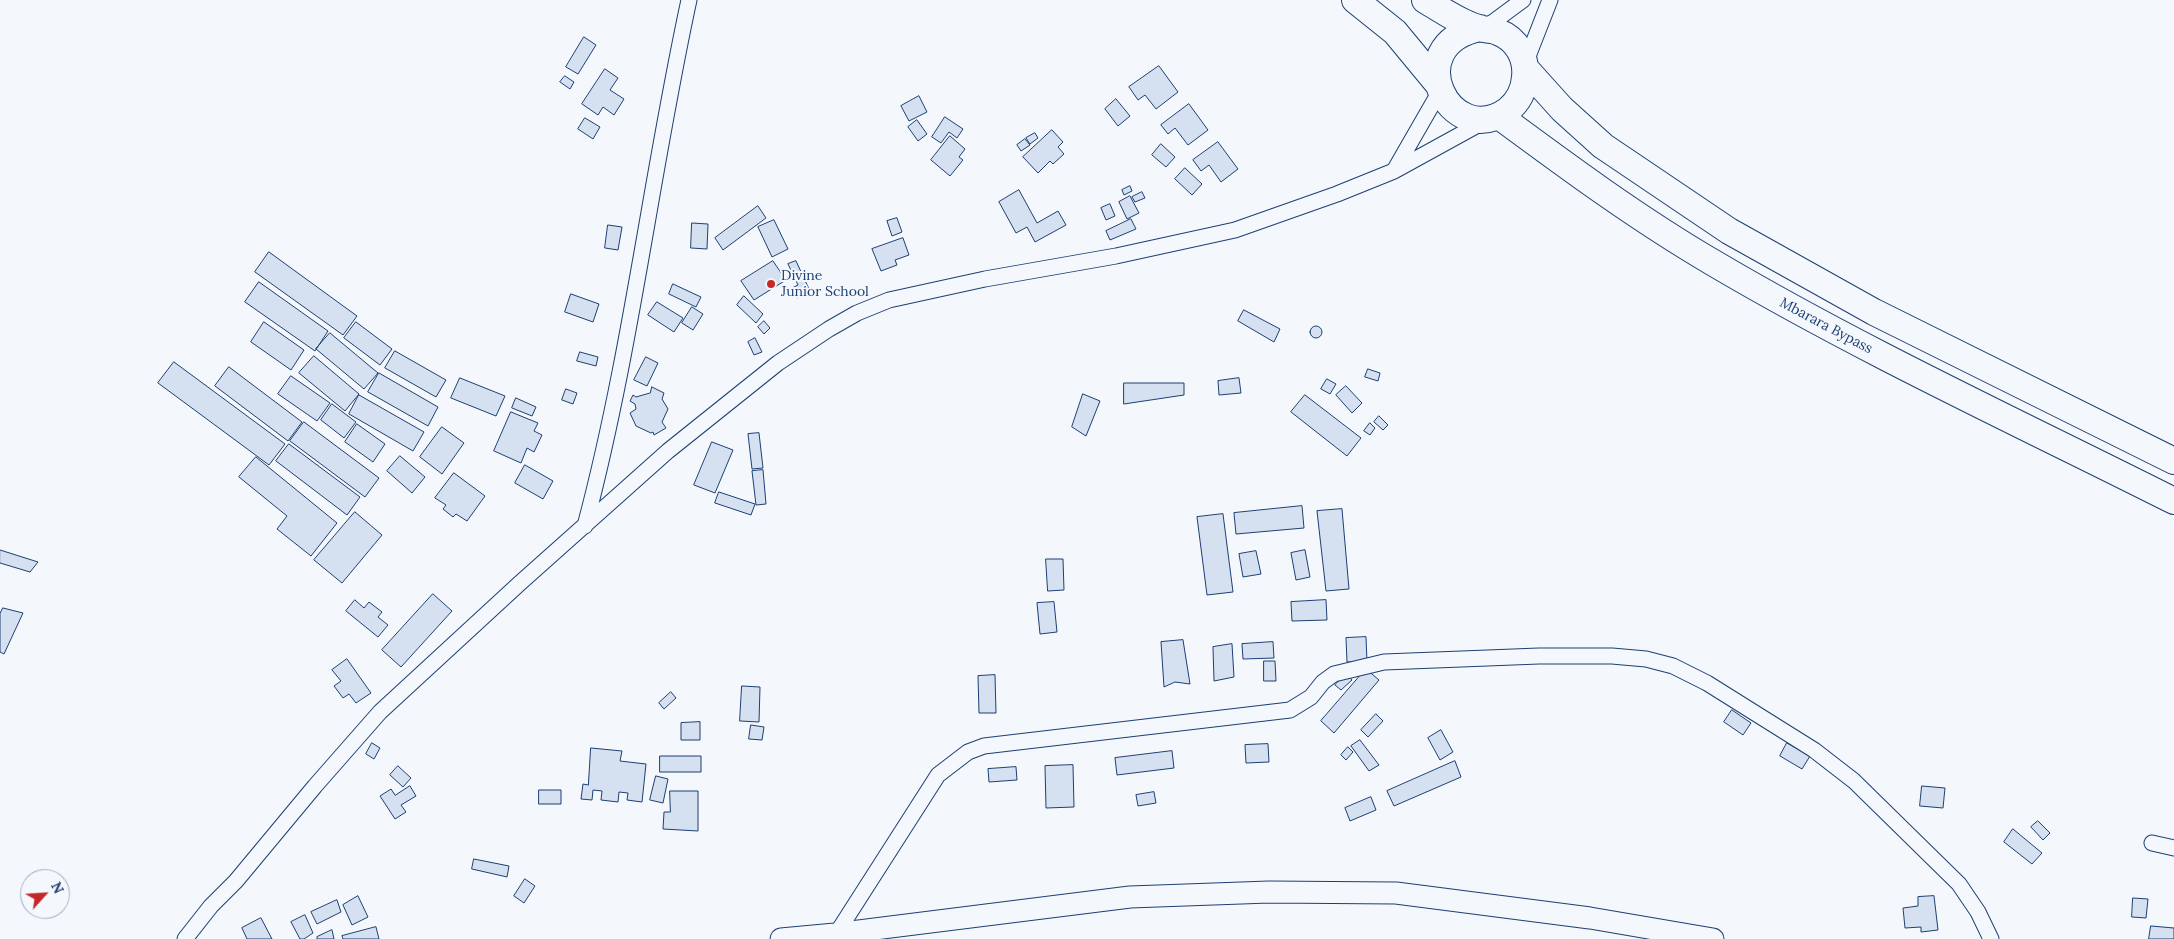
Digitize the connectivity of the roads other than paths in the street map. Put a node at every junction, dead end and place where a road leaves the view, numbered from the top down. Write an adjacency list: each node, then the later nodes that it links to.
1 (689, 0): 13 (street)
2 (1356, 0): 8 (highway)
3 (1425, 0): 6 (highway)
4 (1523, 0): 6 (street)
5 (1550, 0): 7 (street)
6 (1483, 28): 7 (highway); 8 (highway)
7 (1526, 66): 9 (highway); 11 (highway)
8 (1439, 88): 9 (highway); 10 (street)
9 (1495, 117): 10 (street); 12 (highway, Mbarara Bypass)
10 (1394, 171): 13 (street)
11 (2174, 462)
12 (2174, 501)
13 (585, 526): 17 (street)
14 (2152, 843): 15 (street)
15 (2174, 848)
16 (834, 937): 18 (main road); 19 (main road); 20 (street)
17 (185, 939)
18 (781, 939)
19 (1713, 939)
20 (1991, 939)

